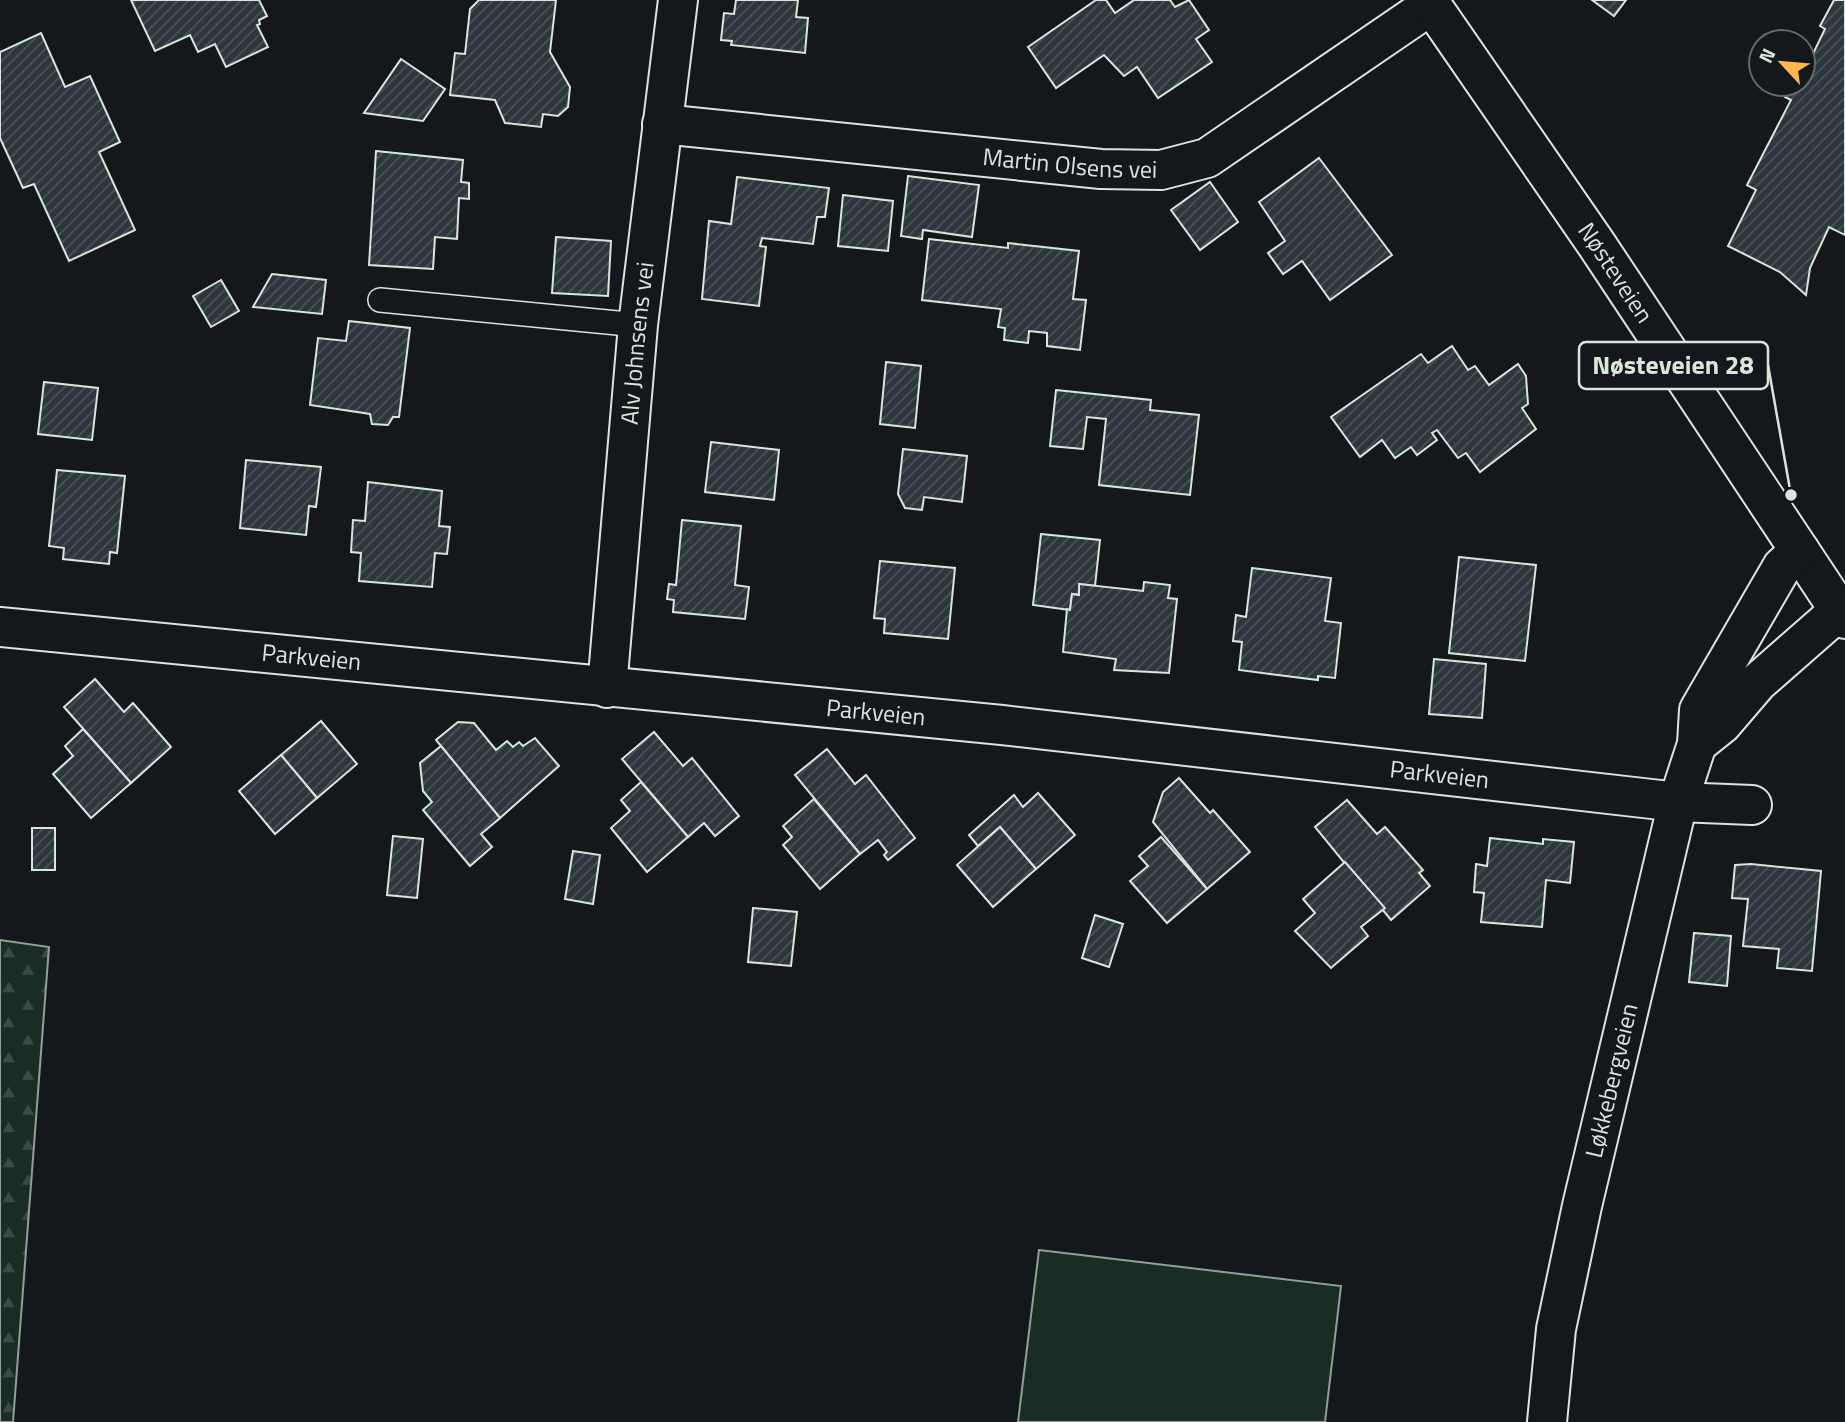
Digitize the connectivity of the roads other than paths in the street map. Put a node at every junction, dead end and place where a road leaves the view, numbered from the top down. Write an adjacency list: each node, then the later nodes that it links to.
1 (678, 0): 3 (street, Alv Johnsens vei)
2 (1430, 2): 3 (street, Martin Olsens vei); 6 (street, Nøsteveien)
3 (662, 124): 5 (street, Alv Johnsens vei)
4 (380, 300): 5 (lane)
5 (638, 325): 9 (street, Alv Johnsens vei)
6 (1800, 551): 7 (street, Nøsteveien); 10 (street, Løkkebergveien)
7 (1842, 615): 10 (street)
8 (0, 627): 9 (street, Parkveien)
9 (607, 688): 11 (street, Parkveien)
10 (1696, 744): 11 (street, Løkkebergveien)
11 (1678, 802): 12 (street, Parkveien); 13 (street, Løkkebergveien)
12 (1752, 805)
13 (1547, 1422)

